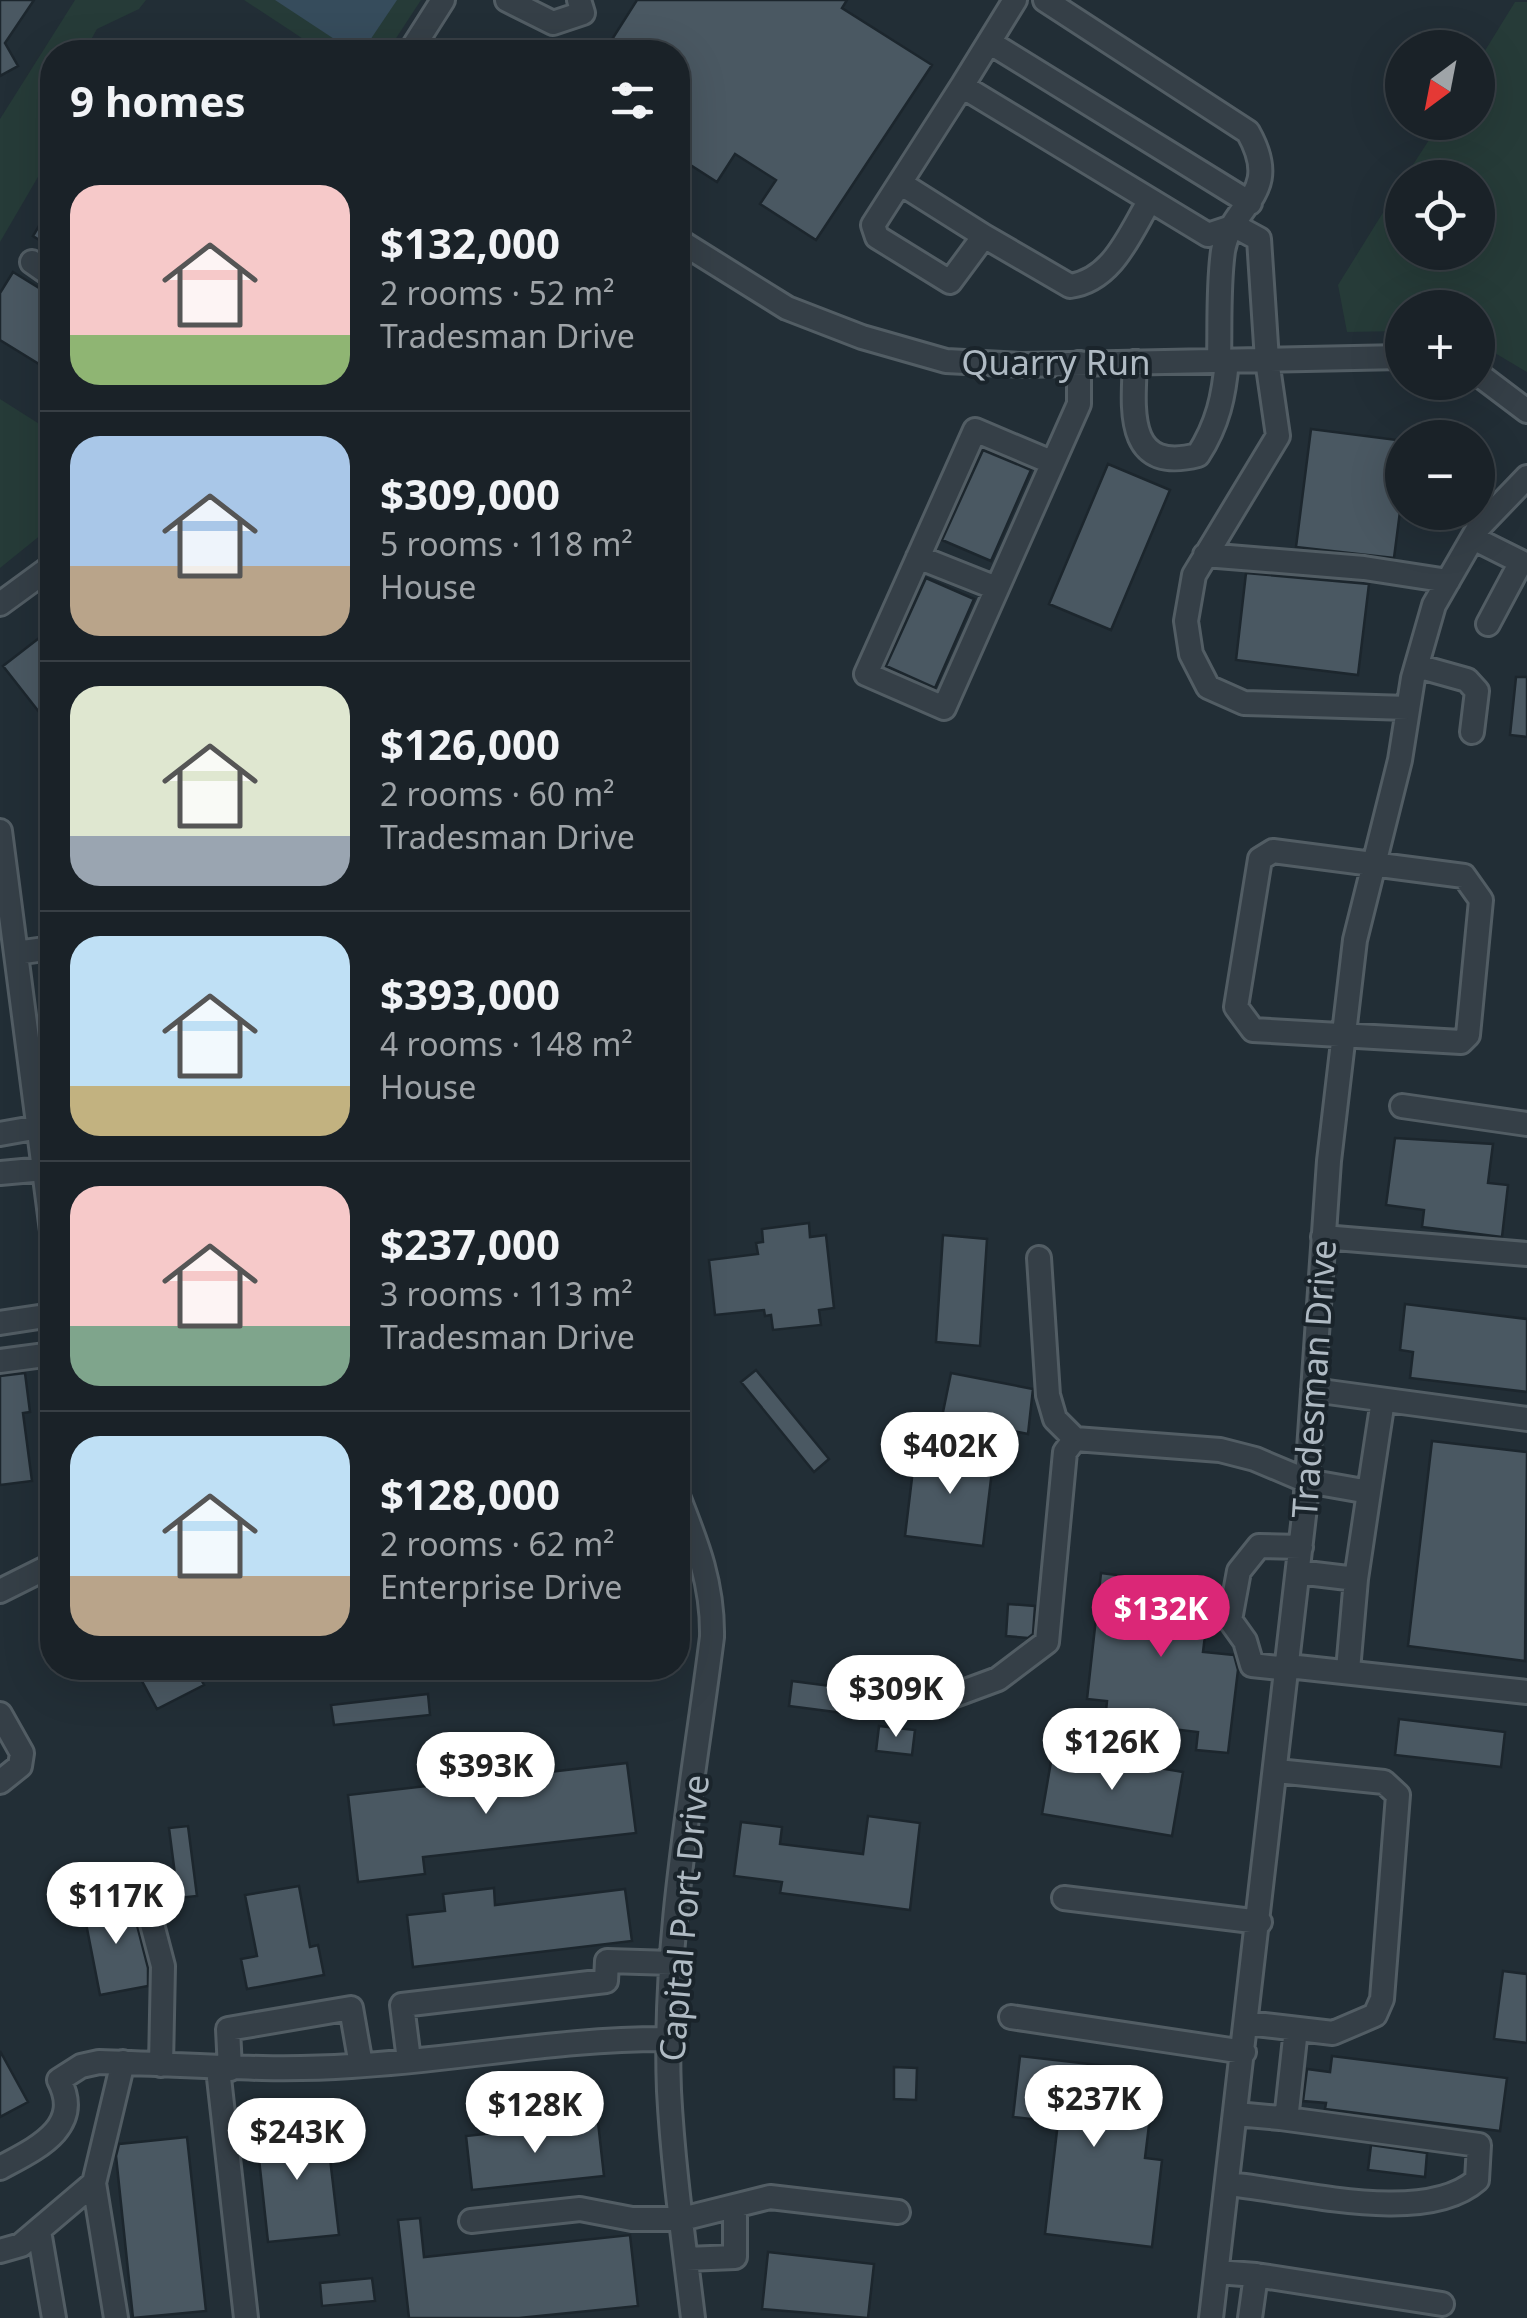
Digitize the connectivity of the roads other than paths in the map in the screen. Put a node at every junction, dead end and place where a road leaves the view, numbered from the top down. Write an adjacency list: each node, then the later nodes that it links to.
1 (443, 0): 6 (street)
2 (506, 0): 5 (street)
3 (1015, 0): 7 (street)
4 (1045, 0): 11 (street)
5 (587, 4)
6 (418, 40)
7 (989, 42): 8 (street); 11 (street)
8 (962, 86): 9 (street); 10 (street)
9 (900, 183): 13 (street); 13 (street)
10 (1150, 200): 12 (street); 13 (street)
11 (1250, 204): 12 (street)
12 (1235, 226): 18 (street); 19 (street)
13 (984, 236)
14 (690, 247): 21 (street, Quarry Run)
15 (32, 262): 16 (street)
16 (40, 268)
17 (1385, 357): 19 (street, Quarry Run)
18 (1223, 360): 19 (street, Quarry Run); 20 (street, Quarry Run); 20 (street)
19 (1267, 360): 27 (street)
20 (1135, 362): 21 (street, Quarry Run)
21 (1079, 363): 24 (street)
22 (1495, 387): 23 (street)
23 (1527, 411)
24 (1051, 462): 28 (street); 32 (street)
25 (1527, 477): 26 (street, Tradesman Drive)
26 (1474, 538): 29 (street); 31 (street, Tradesman Drive)
27 (1205, 554): 31 (street); 36 (street)
28 (918, 557): 32 (street); 32 (street)
29 (1524, 560): 34 (street)
30 (40, 575): 33 (street)
31 (1448, 581): 35 (street, Tradesman Drive)
32 (996, 588)
33 (0, 604)
34 (1488, 624)
35 (1417, 666): 36 (street, Tradesman Drive); 37 (street)
36 (1408, 708): 39 (street, Tradesman Drive)
37 (1472, 732)
38 (0, 831): 41 (street)
39 (1374, 865): 43 (street, Tradesman Drive); 43 (street); 43 (street)
40 (40, 950): 41 (street)
41 (16, 953): 42 (street)
42 (10, 988): 44 (street)
43 (1344, 1038): 53 (street, Tradesman Drive)
44 (40, 1066)
45 (1402, 1106): 47 (street)
46 (40, 1108): 48 (street)
47 (1527, 1124)
48 (39, 1127): 49 (street); 50 (street)
49 (0, 1134)
50 (40, 1135)
51 (40, 1169): 52 (street)
52 (0, 1173)
53 (1324, 1237): 54 (street); 60 (street, Tradesman Drive)
54 (1527, 1254)
55 (1039, 1258): 63 (street)
56 (40, 1316): 57 (street)
57 (1, 1318)
58 (40, 1355): 59 (street)
59 (0, 1360)
60 (1313, 1390): 61 (street); 64 (street, Tradesman Drive)
61 (1383, 1400): 62 (street); 65 (street)
62 (1527, 1420)
63 (1075, 1439): 64 (street); 75 (street)
64 (1307, 1481): 65 (street); 67 (street, Tradesman Drive)
65 (1369, 1492): 70 (street)
66 (690, 1525): 82 (street, Capital Port Drive)
67 (1301, 1547): 69 (street, Tradesman Drive); 72 (street)
68 (40, 1571): 71 (street)
69 (1298, 1572): 70 (street); 72 (street, Tradesman Drive)
70 (1356, 1578): 73 (street)
71 (0, 1591)
72 (1288, 1667): 73 (street); 77 (street, Tradesman Drive)
73 (1348, 1670): 74 (street)
74 (1527, 1692)
75 (944, 1700)
76 (0, 1714): 78 (street)
77 (1277, 1772): 81 (street, Tradesman Drive); 85 (street)
78 (0, 1782)
79 (89, 1880): 90 (street)
80 (1064, 1898): 81 (street)
81 (1260, 1922): 84 (street, Tradesman Drive)
82 (673, 1962): 86 (street, Capital Port Drive); 88 (street)
83 (1012, 2017): 87 (street)
84 (1248, 2023): 85 (street); 87 (street, Tradesman Drive)
85 (1296, 2028): 94 (street)
86 (670, 2039): 88 (street); 100 (street, Capital Port Drive)
87 (1244, 2052): 93 (street, Tradesman Drive)
88 (409, 2060): 91 (street)
89 (124, 2062): 90 (street); 95 (street); 96 (street)
90 (160, 2065): 92 (street)
91 (361, 2066): 92 (street); 92 (street)
92 (224, 2069): 111 (street)
93 (1236, 2114): 94 (street); 97 (street, Tradesman Drive)
94 (1280, 2118): 97 (street)
95 (0, 2168)
96 (94, 2183): 102 (street); 109 (street)
97 (1228, 2184): 105 (street, Tradesman Drive)
98 (735, 2206): 99 (street); 100 (street); 104 (street)
99 (898, 2212)
100 (682, 2219): 101 (street); 104 (street, Capital Port Drive)
101 (470, 2220)
102 (39, 2231): 103 (street); 108 (street)
103 (0, 2251)
104 (686, 2259): 112 (street, Capital Port Drive)
105 (1217, 2272): 106 (street); 113 (street, Tradesman Drive)
106 (1256, 2275): 107 (street); 114 (street)
107 (1442, 2304)
108 (54, 2318)
109 (116, 2318)
110 (234, 2318): 111 (street)
111 (246, 2318)
112 (692, 2318)
113 (1212, 2318)
114 (1250, 2318)

